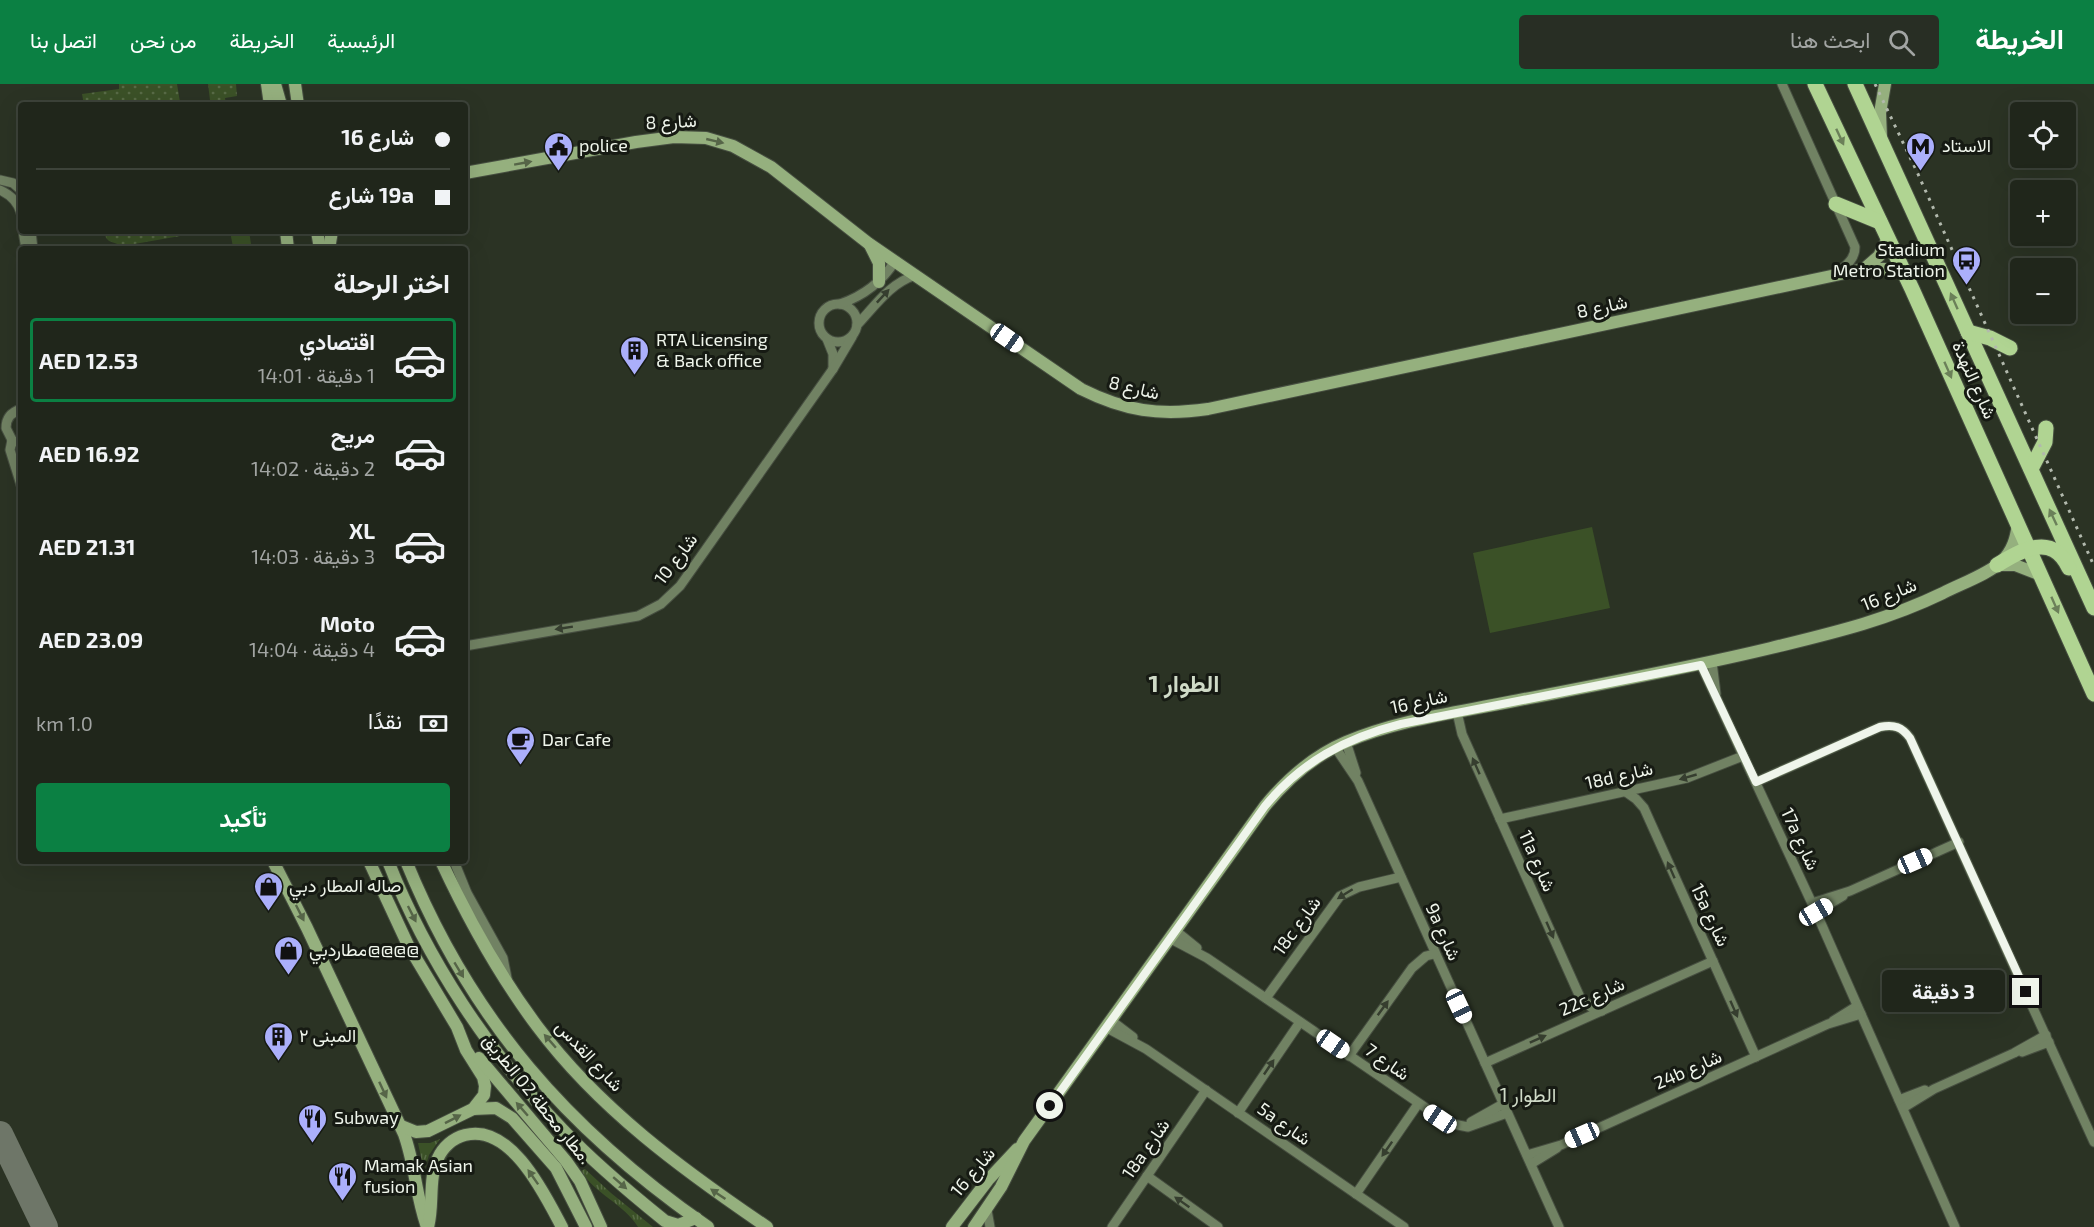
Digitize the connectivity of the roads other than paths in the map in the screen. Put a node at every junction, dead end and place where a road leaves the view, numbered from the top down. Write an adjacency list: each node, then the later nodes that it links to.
1 (267, 84): 8 (street)
2 (275, 84): 9 (street)
3 (295, 84): 10 (street)
4 (1782, 84): 16 (street)
5 (1815, 84): 18 (main road, شارع النهدة, one-way to 18)
6 (1855, 84): 11 (main road, شارع النهدة)
7 (1885, 84): 11 (street)
8 (270, 102)
9 (280, 102)
10 (298, 102)
11 (1881, 139): 29 (main road, شارع النهدة, one-way to 11)
12 (468, 173): 20 (street, شارع 8, one-way to 20)
13 (0, 180): 14 (street)
14 (18, 187)
15 (0, 190): 17 (street)
16 (1836, 204): 18 (main road); 25 (street)
17 (18, 206)
18 (1880, 222): 19 (main road, شارع النهدة)
19 (1888, 238): 22 (street); 23 (main road, شارع النهدة)
20 (870, 244): 21 (street, شارع 8); 26 (street)
21 (895, 261): 24 (street, شارع 8); 26 (street)
22 (1864, 269): 23 (street, شارع 8); 25 (street, شارع 8)
23 (1904, 273): 41 (main road, شارع النهدة, one-way to 41)
24 (916, 275): 25 (street, شارع 8); 28 (street, one-way to 24)
25 (1833, 277)
26 (879, 282): 27 (street)
27 (840, 304): 28 (street); 31 (street)
28 (857, 326): 30 (street)
29 (1968, 332): 32 (main road); 39 (main road, شارع النهدة)
30 (852, 337): 31 (street); 33 (street, شارع 10)
31 (827, 339): 33 (street)
32 (2010, 348)
33 (834, 369): 47 (street, شارع 10, one-way to 47)
34 (18, 410): 36 (street)
35 (2046, 428): 39 (main road)
36 (17, 442): 37 (street)
37 (14, 461): 38 (street); 40 (street)
38 (18, 466)
39 (2031, 469): 45 (main road, شارع النهدة, one-way to 39)
40 (18, 478)
41 (2018, 524): 42 (main road, شارع النهدة); 43 (street, شارع 16)
42 (2029, 549): 43 (main road); 44 (main road, شارع النهدة); 46 (main road)
43 (1997, 566): 44 (street); 48 (street, شارع 16)
44 (2041, 575): 49 (main road, شارع النهدة, one-way to 49)
45 (2094, 608)
46 (2094, 623)
47 (468, 645)
48 (1706, 663): 50 (street, شارع 16); 52 (street, 17a شارع)
49 (2094, 693)
50 (1457, 712): 51 (street, شارع 16); 55 (street, 11a شارع, one-way to 50)
51 (1341, 745): 63 (street, 9a شارع); 65 (street, شارع 16)
52 (1743, 756): 53 (street, 17a شارع); 54 (street, 18d شارع, one-way to 54)
53 (1756, 782): 56 (street); 64 (street, 17a شارع)
54 (1626, 792): 55 (street, 18d شارع); 67 (street, 15a شارع, one-way to 54)
55 (1500, 819): 71 (street, 11a شارع, one-way to 71)
56 (1959, 842): 64 (street); 75 (street)
57 (275, 864): 88 (street, one-way to 88)
58 (370, 864): 74 (street)
59 (389, 864): 76 (street, one-way to 76)
60 (406, 864): 77 (street, one-way to 77)
61 (442, 864): 68 (street, شارع القدس)
62 (455, 864): 68 (street)
63 (1401, 877): 66 (street, 9a شارع); 69 (street, 18c شارع, one-way to 69)
64 (1814, 908): 70 (street, 17a شارع)
65 (1173, 935): 69 (street, شارع 7); 73 (street, شارع 16)
66 (1434, 954): 78 (street, one-way to 66); 80 (street, 9a شارع)
67 (1713, 961): 71 (street, 22c شارع); 79 (street, 15a شارع, one-way to 79)
68 (508, 985): 102 (street, شارع القدس, one-way to 68)
69 (1266, 998): 72 (street, شارع 7)
70 (1859, 1010): 79 (street, 24b شارع); 83 (street, 17a شارع)
71 (1602, 1011): 80 (street, 22c شارع, one-way to 71)
72 (1300, 1022): 78 (street, شارع 7); 86 (street, one-way to 72)
73 (1109, 1024): 81 (street, 5a شارع); 89 (street, شارع 16)
74 (457, 1027): 84 (street); 100 (street, مطار محطة 02 الطريق., one-way to 74)
75 (2047, 1038): 83 (street); 90 (street)
76 (492, 1045): 77 (street); 91 (street)
77 (515, 1052): 87 (street)
78 (1349, 1056): 82 (street, شارع 7)
79 (1756, 1057): 92 (street, 24b شارع)
80 (1485, 1063): 85 (street, 9a شارع)
81 (1206, 1090): 86 (street, 5a شارع); 93 (street, 18a شارع)
82 (1418, 1104): 85 (street, شارع 7); 94 (street, one-way to 94)
83 (1901, 1104): 110 (street, 17a شارع)
84 (473, 1109): 88 (street, one-way to 84); 99 (street, مطار محطة 02 الطريق.)
85 (1505, 1109): 92 (street, 9a شارع)
86 (1238, 1113): 94 (street, 5a شارع)
87 (575, 1118): 91 (street); 96 (street)
88 (399, 1125): 97 (street)
89 (1024, 1142): 95 (street, شارع 16); 103 (street, شارع 16)
90 (2094, 1142)
91 (580, 1147): 96 (street, one-way to 96)
92 (1529, 1160): 109 (street, 9a شارع)
93 (1147, 1176): 106 (street, 18a شارع); 107 (street, one-way to 93)
94 (1356, 1194): 108 (street, 5a شارع)
95 (987, 1210): 104 (street, شارع 16); 105 (street)
96 (696, 1218): 101 (street)
97 (428, 1227): 98 (street, one-way to 97)
98 (562, 1227)
99 (586, 1227)
100 (601, 1227)
101 (708, 1227)
102 (767, 1227)
103 (952, 1227)
104 (974, 1227)
105 (990, 1227)
106 (1112, 1227)
107 (1218, 1227)
108 (1403, 1227)
109 (1559, 1227)
110 (1955, 1227)

